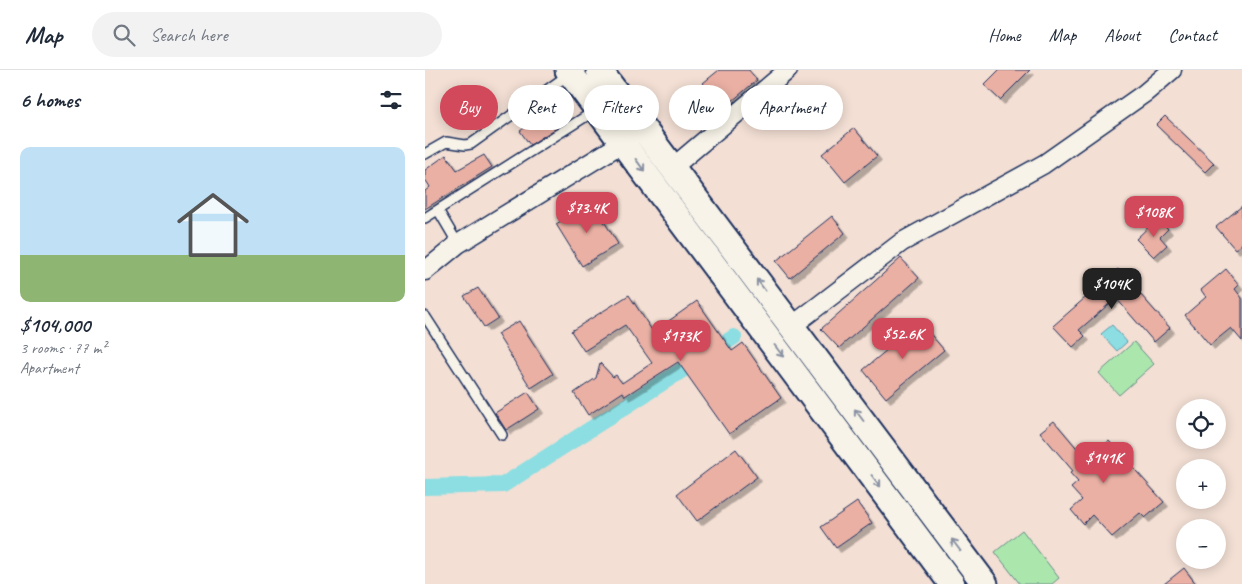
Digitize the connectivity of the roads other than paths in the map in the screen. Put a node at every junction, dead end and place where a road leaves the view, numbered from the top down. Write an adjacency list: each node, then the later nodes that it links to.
1 (599, 70): 8 (main road)
2 (788, 70): 10 (street)
3 (1172, 70): 16 (street)
4 (569, 72): 5 (main road); 9 (lane)
5 (584, 91)
6 (584, 118): 11 (lane)
7 (625, 130): 8 (main road)
8 (633, 136): 10 (main road); 13 (street); 18 (main road, one-way to 18)
9 (425, 154)
10 (672, 168): 16 (main road, one-way to 10)
11 (438, 210): 12 (lane); 13 (lane)
12 (425, 218)
13 (459, 244): 14 (street)
14 (425, 272)
15 (425, 316): 17 (lane)
16 (792, 326): 19 (main road, one-way to 16)
17 (502, 435)
18 (952, 584)
19 (985, 584)

